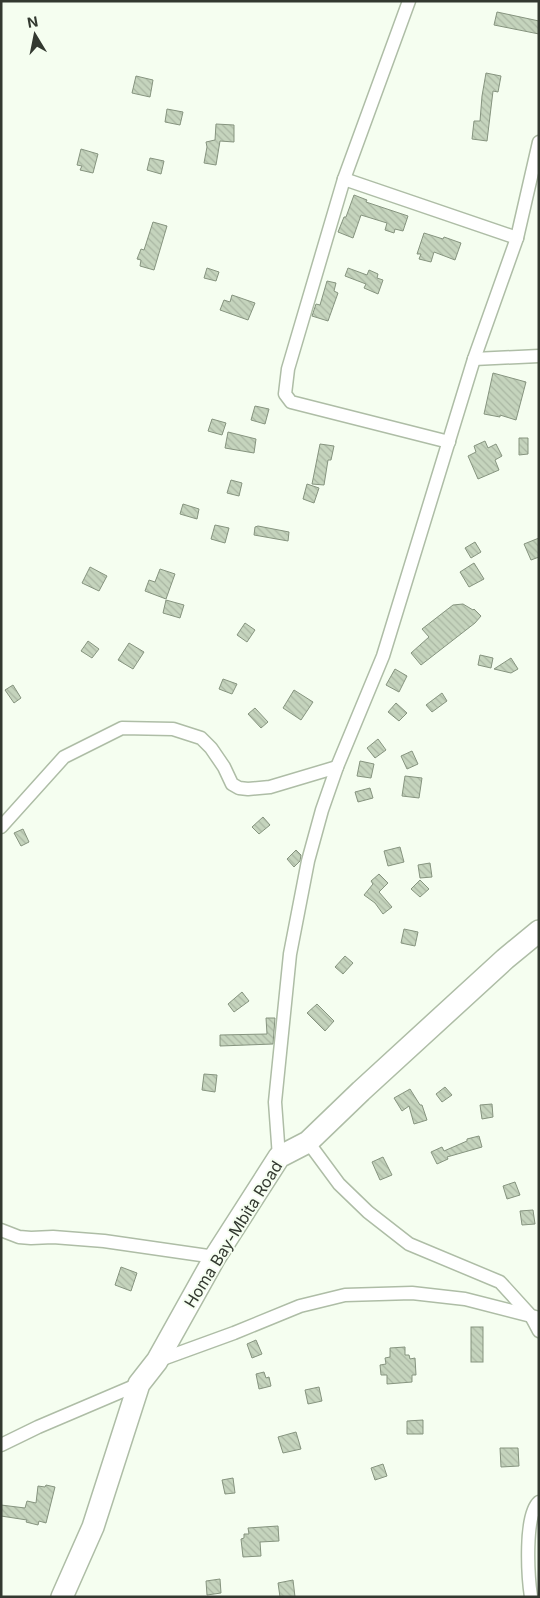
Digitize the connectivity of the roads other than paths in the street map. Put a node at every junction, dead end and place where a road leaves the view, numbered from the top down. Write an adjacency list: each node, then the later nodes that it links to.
1 (409, 1): 3 (street)
2 (539, 142): 4 (street)
3 (344, 179): 4 (street); 7 (street)
4 (517, 238): 6 (street)
5 (539, 356): 6 (street)
6 (474, 359): 7 (street)
7 (449, 442): 8 (street)
8 (337, 767): 9 (street); 12 (street)
9 (1, 827)
10 (539, 931): 11 (highway, Homa Bay-Mbita Road)
11 (308, 1142): 12 (highway, Homa Bay-Mbita Road); 15 (street)
12 (279, 1157): 14 (highway, Homa Bay-Mbita Road)
13 (1, 1230): 14 (street)
14 (215, 1256): 17 (highway, Homa Bay-Mbita Road)
15 (535, 1317): 16 (street); 17 (street)
16 (539, 1331)
17 (157, 1361): 18 (highway, Homa Bay-Mbita Road)
18 (139, 1384): 19 (street); 21 (highway, Homa Bay-Mbita Road)
19 (1, 1446)
20 (539, 1502): 22 (street)
21 (62, 1597)
22 (531, 1597)

